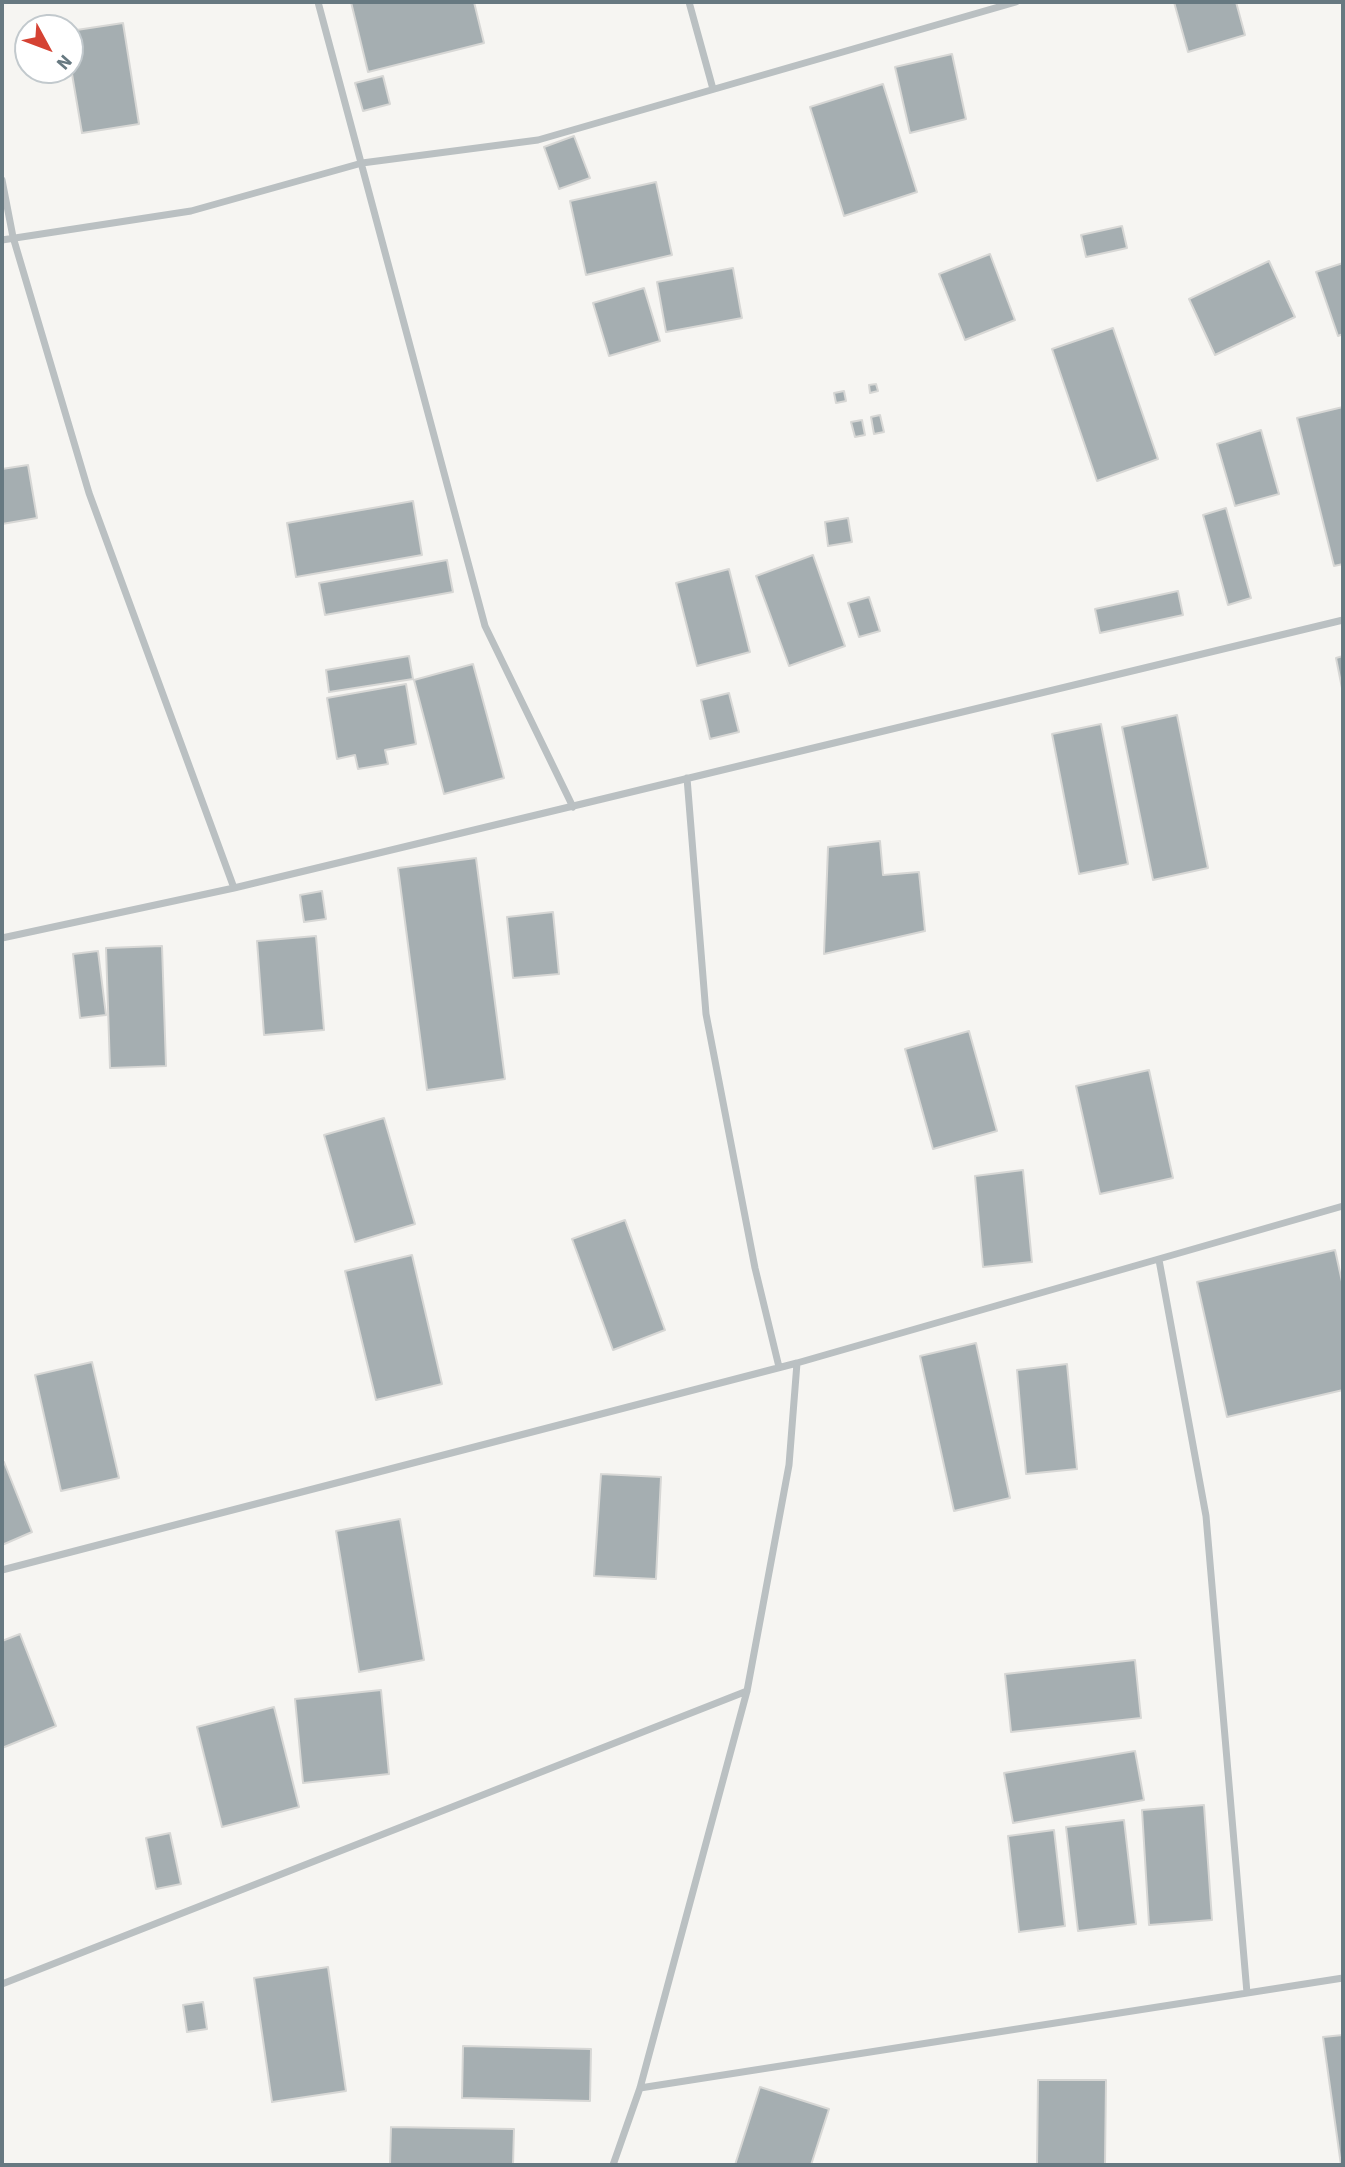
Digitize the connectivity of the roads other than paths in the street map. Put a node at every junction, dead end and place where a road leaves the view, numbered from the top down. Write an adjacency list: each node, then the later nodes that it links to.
1 (318, 2): 5 (street)
2 (689, 2): 4 (street)
3 (1016, 2): 4 (street)
4 (713, 89): 5 (street)
5 (362, 163): 7 (street); 11 (street)
6 (2, 180): 7 (street)
7 (13, 237): 8 (street); 12 (street)
8 (2, 240)
9 (1343, 620): 10 (street)
10 (687, 778): 11 (street); 17 (street)
11 (573, 807): 12 (street)
12 (234, 888): 13 (street)
13 (2, 938)
14 (1343, 1206): 15 (street)
15 (1159, 1260): 16 (street); 22 (street)
16 (797, 1363): 17 (street); 19 (street)
17 (779, 1367): 18 (street)
18 (2, 1570)
19 (747, 1690): 21 (street); 23 (street)
20 (1343, 1979): 22 (street)
21 (2, 1984)
22 (1247, 1993): 23 (street)
23 (640, 2088): 24 (street)
24 (613, 2165)

